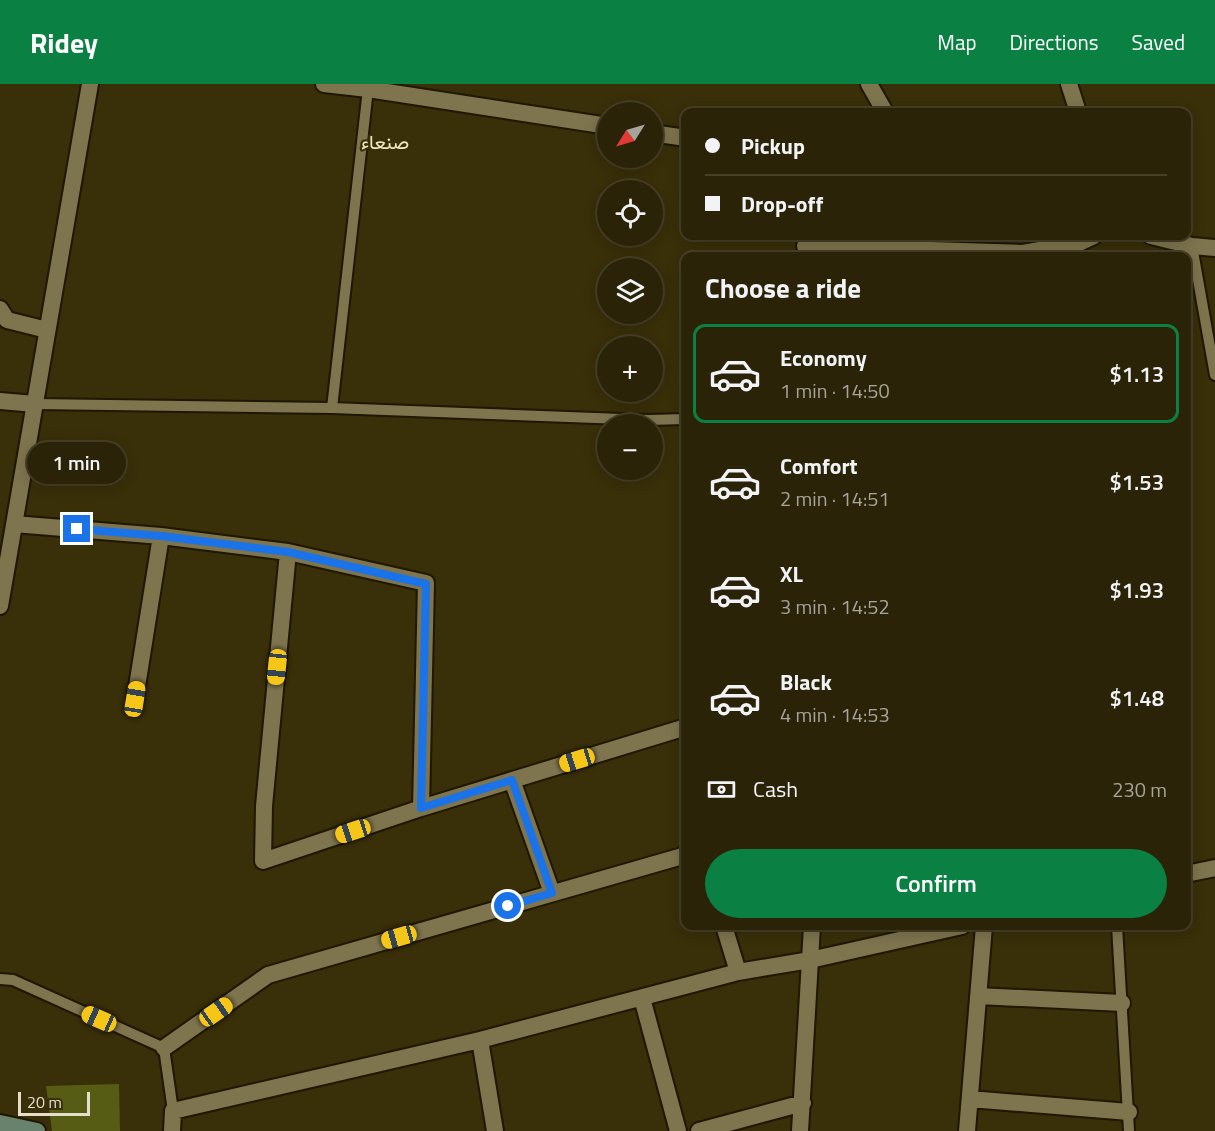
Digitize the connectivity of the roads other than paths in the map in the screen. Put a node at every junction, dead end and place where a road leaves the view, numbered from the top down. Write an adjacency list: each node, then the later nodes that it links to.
1 (90, 84): 19 (street)
2 (324, 84): 5 (street)
3 (869, 84): 6 (street)
4 (1069, 84): 7 (street)
5 (368, 86): 8 (street); 23 (lane)
6 (883, 108)
7 (1077, 108)
8 (597, 124)
9 (663, 135): 10 (street)
10 (681, 137)
11 (1085, 240): 17 (street)
12 (1167, 240): 14 (street)
13 (804, 246): 16 (street)
14 (1192, 246): 15 (street); 20 (lane)
15 (1215, 248)
16 (881, 252)
17 (1029, 252)
18 (0, 309): 19 (street)
19 (48, 330): 22 (street)
20 (1215, 375)
21 (0, 401): 22 (street)
22 (35, 404): 23 (lane); 25 (street)
23 (332, 408): 24 (lane)
24 (681, 419)
25 (14, 524): 26 (street); 28 (street)
26 (161, 536): 27 (street); 29 (street)
27 (288, 552): 32 (street); 32 (street)
28 (0, 606)
29 (135, 699)
30 (681, 729): 31 (street)
31 (512, 780): 32 (street); 36 (street)
32 (421, 808)
33 (681, 856): 36 (street)
34 (1215, 868): 35 (street)
35 (1191, 873)
36 (552, 893): 49 (street)
37 (725, 930): 43 (street)
38 (812, 930): 42 (street)
39 (944, 930): 42 (street)
40 (984, 930): 45 (street)
41 (1117, 930): 47 (lane)
42 (810, 960): 43 (street); 51 (street)
43 (738, 972): 46 (street)
44 (0, 979): 49 (lane)
45 (978, 996): 47 (street); 50 (street)
46 (642, 998): 48 (street); 58 (street)
47 (1122, 1003): 53 (lane)
48 (480, 1040): 52 (street); 57 (street)
49 (164, 1048): 52 (lane)
50 (970, 1099): 53 (street); 61 (street)
51 (802, 1103): 59 (street); 60 (street)
52 (173, 1112): 56 (street)
53 (1129, 1112): 62 (lane)
54 (0, 1123): 55 (main road)
55 (37, 1131)
56 (172, 1131)
57 (495, 1131)
58 (678, 1131)
59 (699, 1131)
60 (800, 1131)
61 (967, 1131)
62 (1129, 1131)

